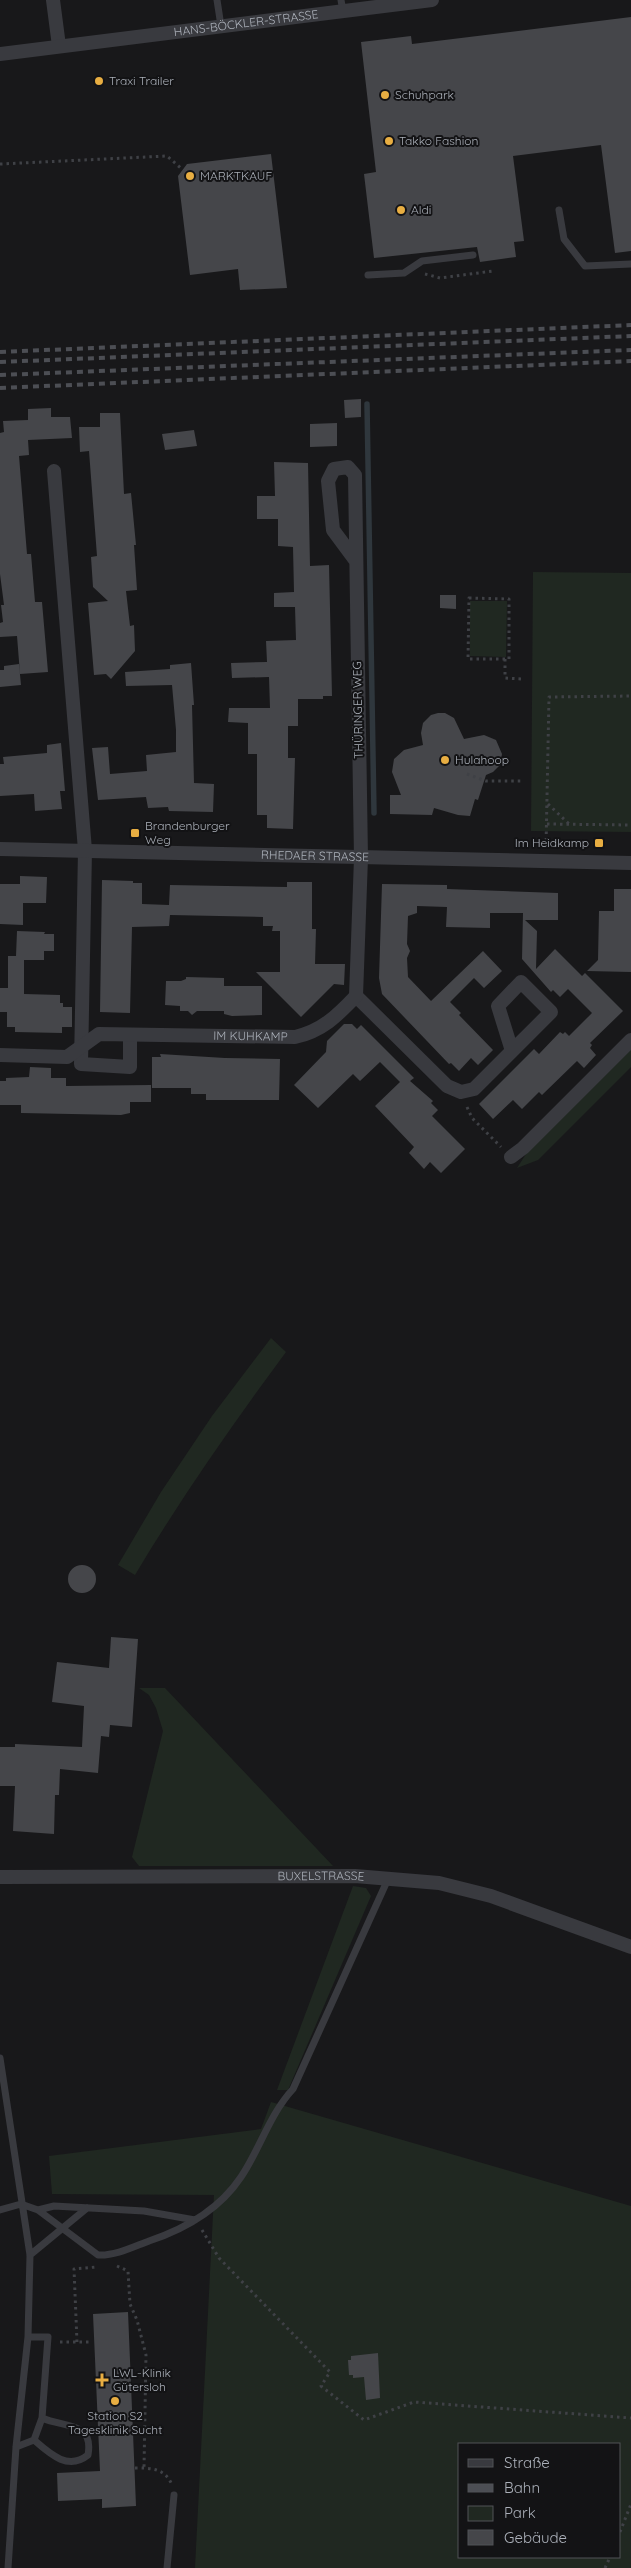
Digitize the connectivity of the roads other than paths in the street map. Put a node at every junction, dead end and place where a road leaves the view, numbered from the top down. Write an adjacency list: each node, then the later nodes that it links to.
1 (53, 0): 6 (street)
2 (217, 0): 5 (lane)
3 (432, 0): 4 (street, HANS-BÖCKLER-STRASSE)
4 (342, 5): 5 (street, HANS-BÖCKLER-STRASSE)
5 (221, 26): 6 (street, HANS-BÖCKLER-STRASSE)
6 (58, 46): 7 (street, HANS-BÖCKLER-STRASSE)
7 (0, 54)
8 (559, 210): 10 (lane)
9 (472, 255): 11 (lane)
10 (631, 264)
11 (368, 275)
12 (54, 471): 15 (street)
13 (356, 561): 13 (street, THÜRINGER WEG); 16 (street, THÜRINGER WEG)
14 (0, 849): 15 (street, RHEDAER STRASSE)
15 (85, 850): 16 (street, RHEDAER STRASSE); 21 (street)
16 (361, 858): 17 (street, RHEDAER STRASSE); 18 (street)
17 (631, 864)
18 (356, 996): 19 (street, IM KUHKAMP); 22 (street)
19 (130, 1036): 21 (street, IM KUHKAMP); 21 (street)
20 (631, 1040): 24 (street)
21 (82, 1046): 23 (street, IM KUHKAMP)
22 (512, 1051): 22 (street)
23 (0, 1055)
24 (511, 1157)
25 (0, 1877): 26 (street, BUXELSTRASSE)
26 (388, 1878): 27 (street, BUXELSTRASSE); 33 (lane)
27 (631, 1947)
28 (0, 2058): 29 (lane)
29 (21, 2204): 31 (lane); 32 (lane); 35 (lane)
30 (87, 2208): 32 (lane); 33 (lane); 34 (lane)
31 (0, 2210)
32 (38, 2210): 34 (lane)
33 (196, 2220): 34 (lane)
34 (63, 2229): 35 (lane)
35 (30, 2254): 36 (lane)
36 (28, 2337): 37 (lane); 39 (lane)
37 (42, 2418): 38 (lane); 38 (lane)
38 (34, 2440): 39 (lane)
39 (16, 2447): 41 (lane)
40 (174, 2495): 42 (lane)
41 (8, 2568)
42 (167, 2568)

